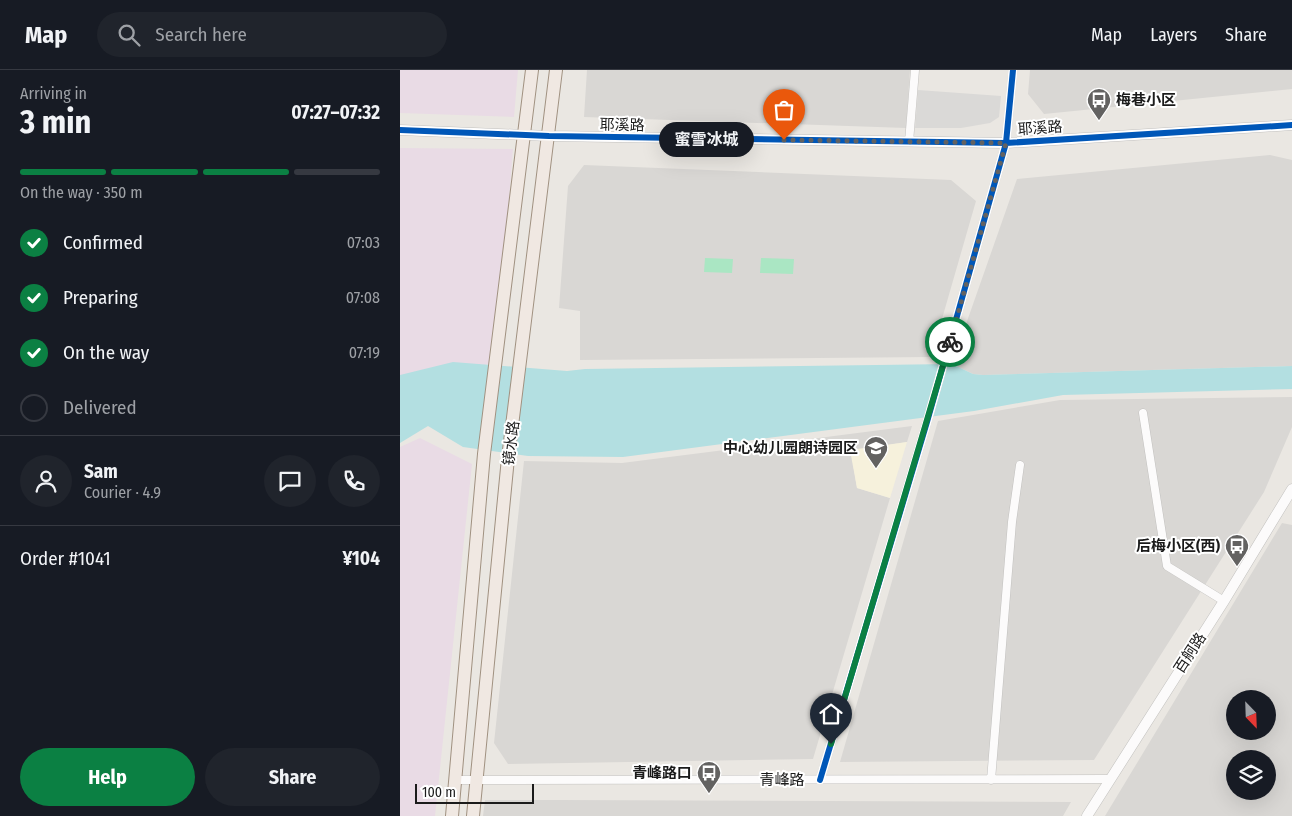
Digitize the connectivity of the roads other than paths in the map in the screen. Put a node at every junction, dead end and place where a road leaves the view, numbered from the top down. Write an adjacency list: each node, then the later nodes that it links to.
1 (532, 70): 7 (main road, 镜水路)
2 (556, 70): 8 (main road, 镜水路)
3 (915, 70): 9 (street)
4 (1013, 70): 10 (street)
5 (1292, 125): 10 (street, 耶溪路)
6 (400, 130): 7 (street, 耶溪路)
7 (525, 135): 8 (street, 耶溪路); 16 (main road, 镜水路)
8 (549, 136): 9 (street, 耶溪路); 17 (main road, 镜水路)
9 (909, 142): 10 (street, 耶溪路)
10 (1006, 143): 18 (street)
11 (1144, 413): 14 (street)
12 (1020, 465): 19 (street)
13 (1292, 489): 14 (street, 百舸路)
14 (1224, 601): 15 (street, 百舸路)
15 (1108, 779): 19 (street, 青峰路); 22 (street, 百舸路)
16 (456, 780): 17 (street, 青峰路); 20 (main road, 镜水路)
17 (478, 780): 18 (street, 青峰路); 21 (main road, 镜水路)
18 (820, 780): 19 (street, 青峰路)
19 (991, 780)
20 (452, 816)
21 (473, 816)
22 (1087, 816)

